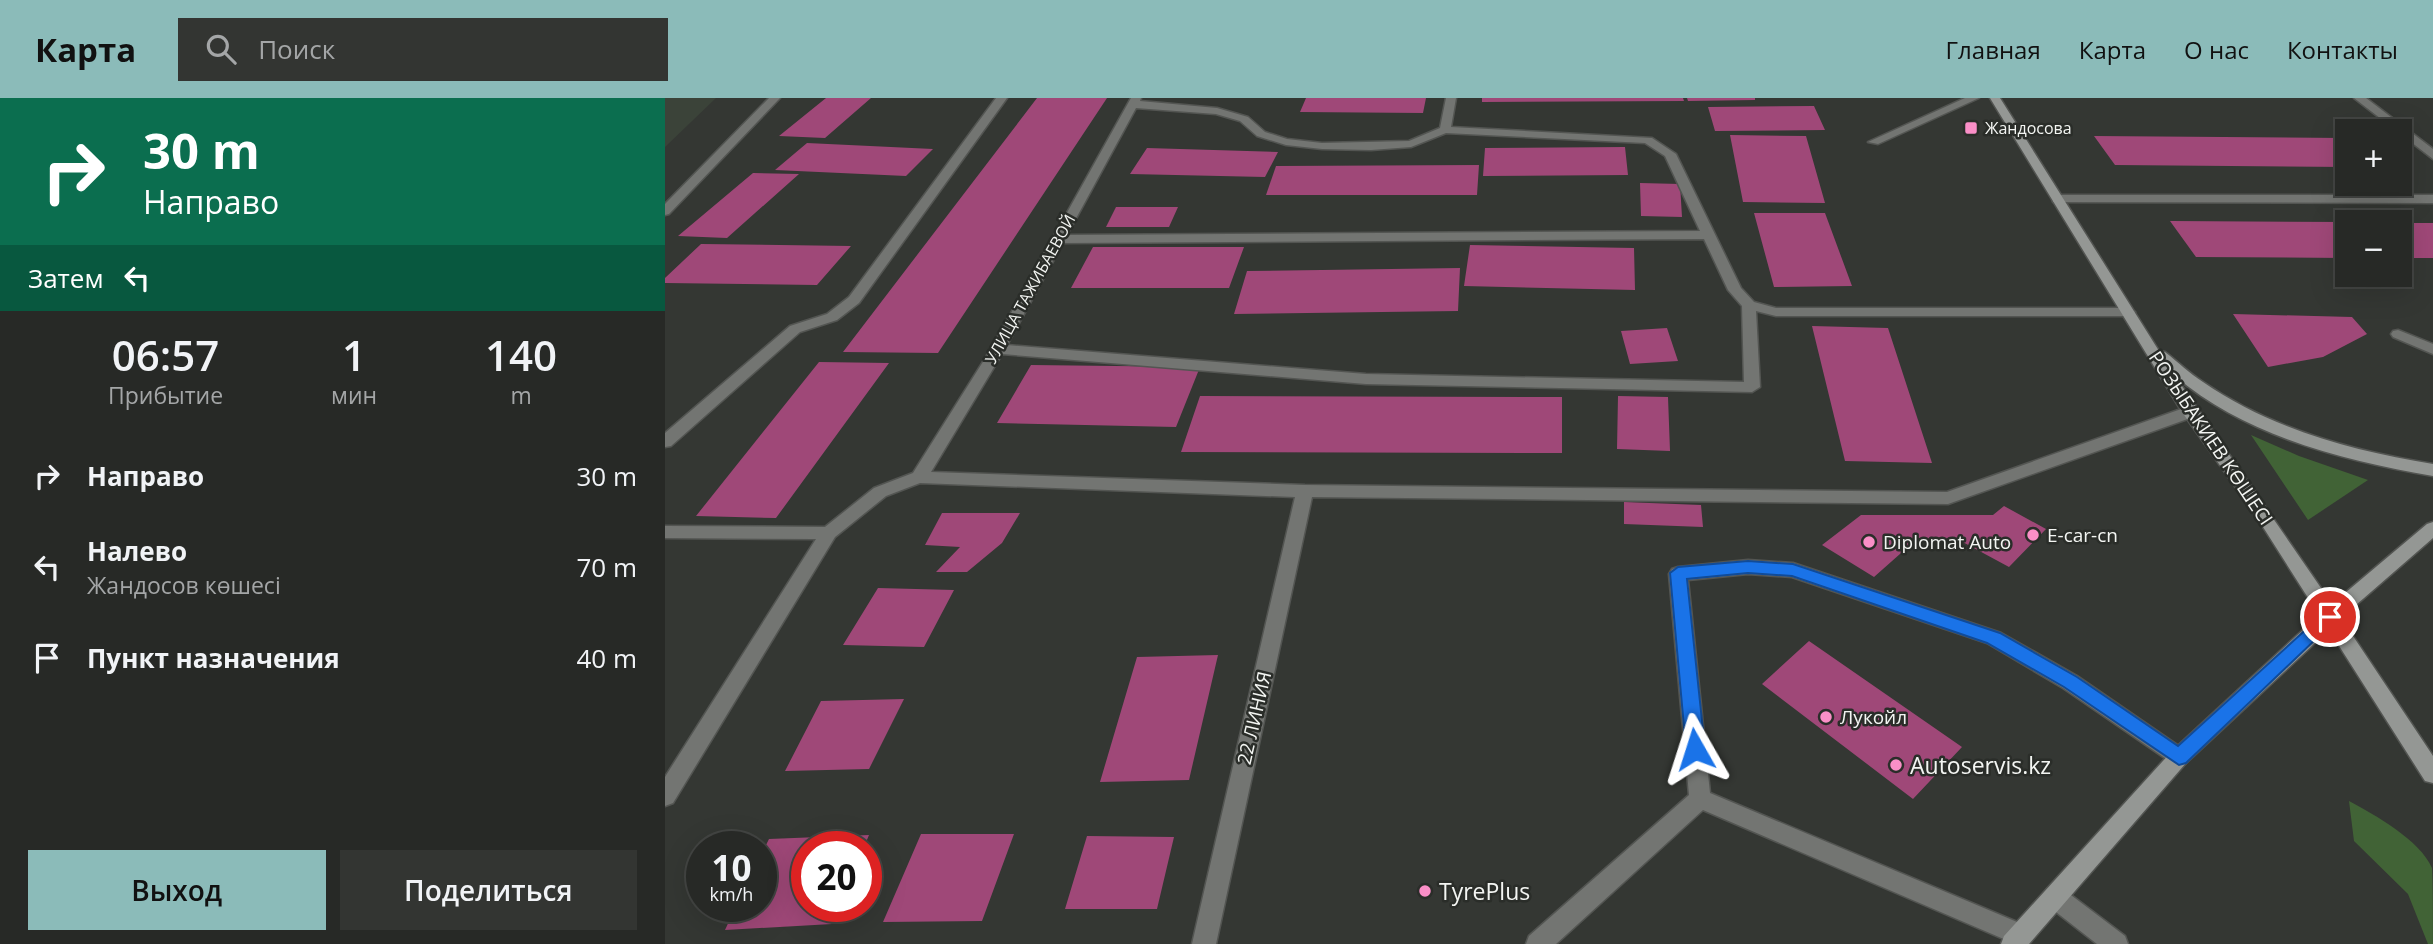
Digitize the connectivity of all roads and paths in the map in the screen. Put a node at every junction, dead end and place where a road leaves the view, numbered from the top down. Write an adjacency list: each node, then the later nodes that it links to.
1 (775, 98): 13 (street)
2 (1002, 98): 23 (street)
3 (1451, 98): 8 (street)
4 (1974, 98): 9 (street)
5 (1995, 98): 11 (main road, РОЗЫБАКИЕВ КӨШЕСІ)
6 (2359, 98): 10 (street)
7 (1134, 101): 8 (street); 15 (street, УЛИЦА ТАЖИБАЕВОЙ)
8 (1445, 130): 14 (street)
9 (1874, 142)
10 (2433, 155)
11 (2057, 199): 12 (street); 17 (main road, РОЗЫБАКИЕВ КӨШЕСІ)
12 (2433, 200)
13 (665, 211)
14 (1709, 235): 15 (street); 16 (street)
15 (1058, 239): 20 (street, УЛИЦА ТАЖИБАЕВОЙ)
16 (1749, 305): 17 (street); 20 (street)
17 (2128, 312): 19 (main road, РОЗЫБАКИЕВ КӨШЕСІ)
18 (2398, 334): 21 (street)
19 (2148, 344): 22 (main road, РОЗЫБАКИЕВ КӨШЕСІ); 24 (main road)
20 (998, 349): 25 (street, УЛИЦА ТАЖИБАЕВОЙ)
21 (2433, 350)
22 (2190, 412): 26 (street); 30 (main road, РОЗЫБАКИЕВ КӨШЕСІ)
23 (665, 442)
24 (2433, 470)
25 (919, 477): 26 (street); 29 (street)
26 (1304, 491): 37 (street, 22 ЛИНИЯ)
27 (2433, 528): 30 (main road)
28 (665, 532): 29 (street)
29 (829, 533): 33 (street)
30 (2330, 617): 31 (main road); 32 (main road, РОЗЫБАКИЕВ КӨШЕСІ)
31 (2179, 757): 34 (street); 35 (main road)
32 (2433, 774)
33 (665, 796)
34 (1700, 799): 36 (street); 38 (street)
35 (2056, 897): 36 (main road); 39 (street)
36 (2017, 939)
37 (1204, 944)
38 (1538, 944)
39 (2116, 944)

